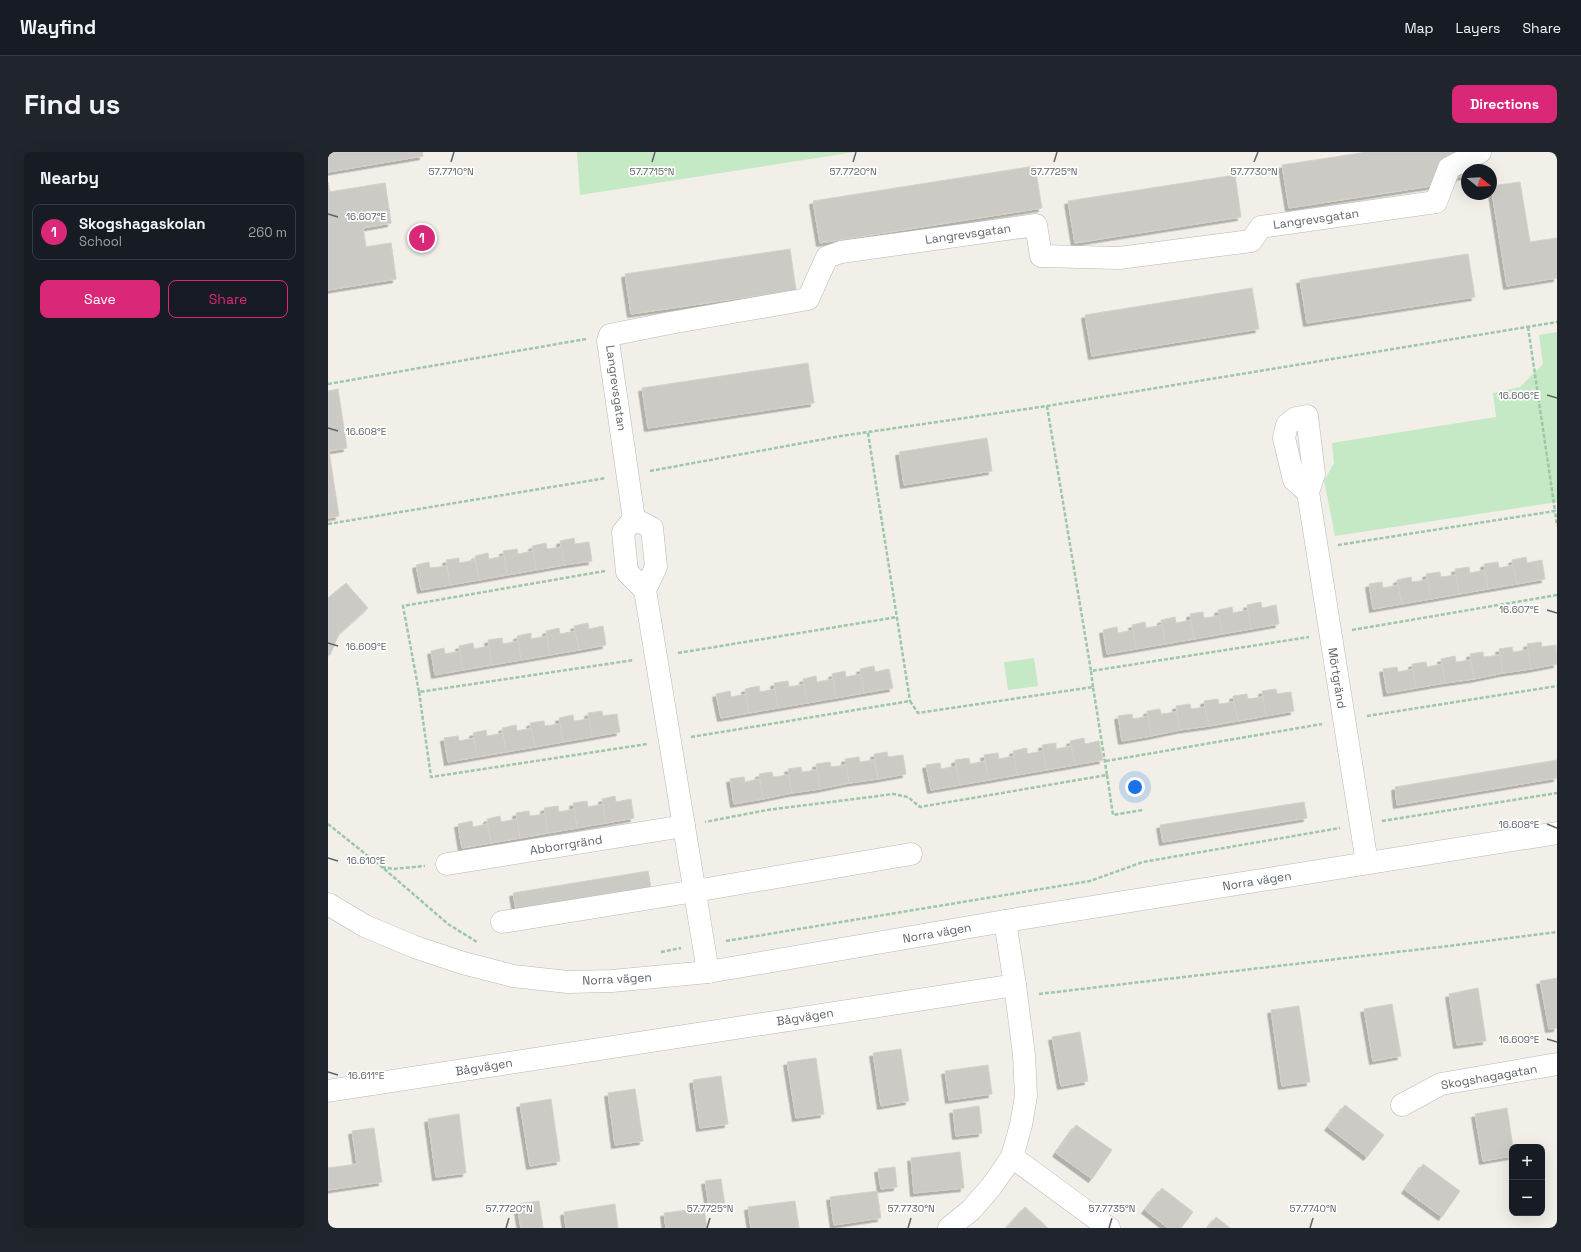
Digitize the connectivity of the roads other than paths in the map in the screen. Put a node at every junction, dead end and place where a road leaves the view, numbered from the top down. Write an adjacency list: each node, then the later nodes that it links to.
1 (1480, 152): 3 (street, Langrevsgatan)
2 (1308, 492): 8 (street, Mörtgränd)
3 (634, 519): 4 (street); 4 (street)
4 (645, 590): 5 (street)
5 (684, 826): 9 (street, Abborrgränd); 10 (street)
6 (1557, 833): 8 (street, Norra vägen)
7 (910, 854): 10 (street)
8 (1367, 863): 12 (street, Norra vägen)
9 (447, 864)
10 (695, 891): 13 (street); 14 (street)
11 (328, 904): 14 (street, Norra vägen)
12 (1005, 921): 14 (street, Norra vägen); 15 (street)
13 (502, 922)
14 (708, 972)
15 (1015, 991): 17 (street, Bågvägen); 19 (street)
16 (1557, 1064): 18 (street, Skogshagagatan)
17 (328, 1091)
18 (1402, 1105)
19 (1012, 1158): 20 (street); 21 (street)
20 (949, 1228)
21 (1109, 1228)

